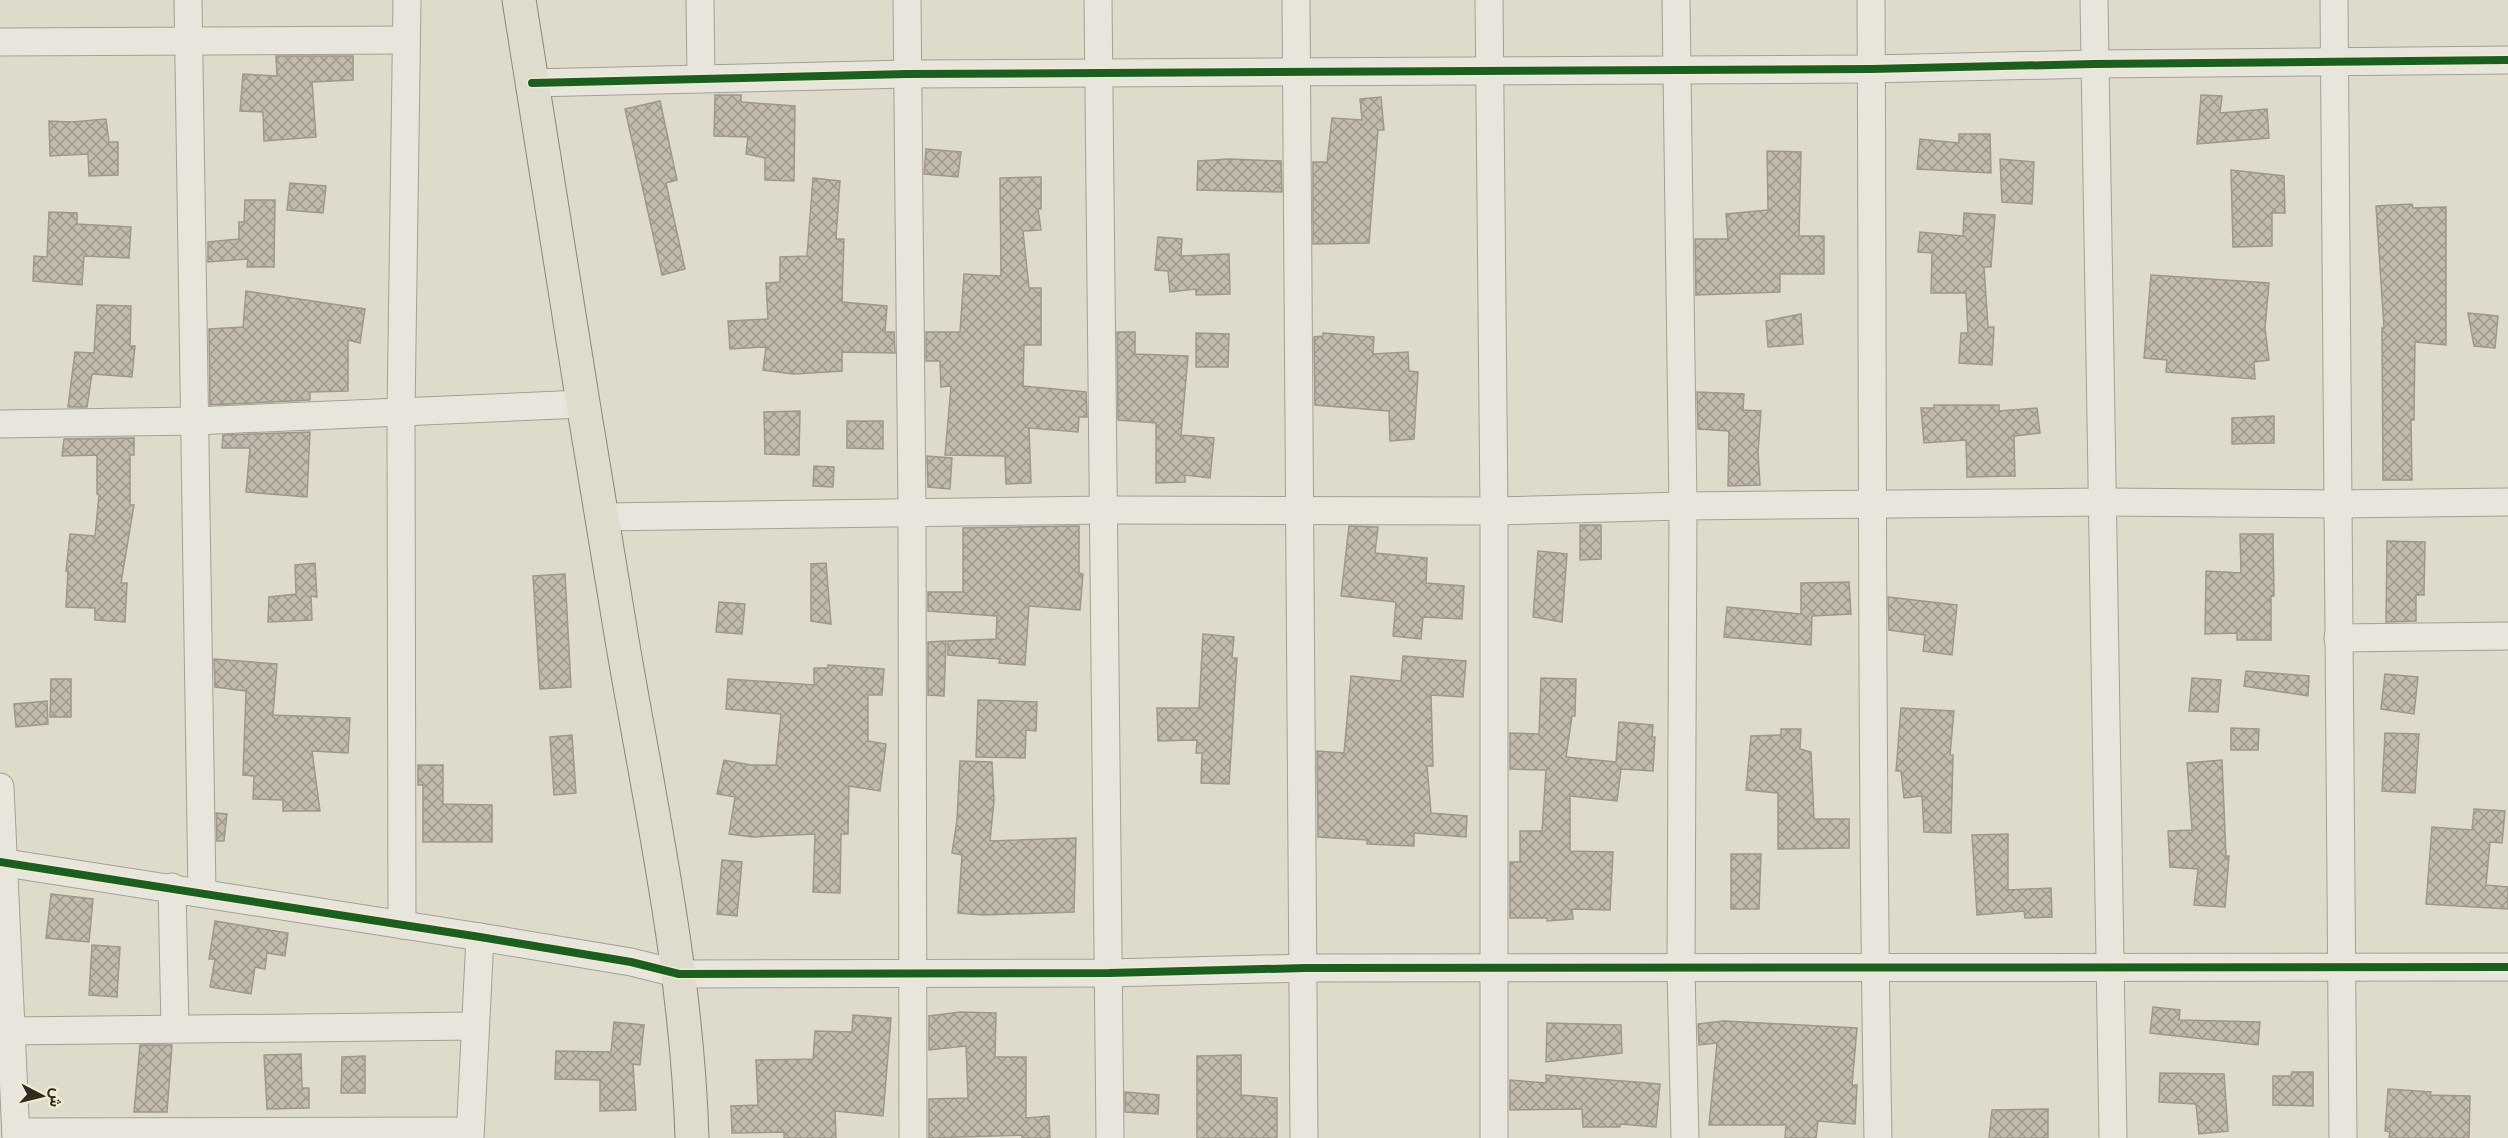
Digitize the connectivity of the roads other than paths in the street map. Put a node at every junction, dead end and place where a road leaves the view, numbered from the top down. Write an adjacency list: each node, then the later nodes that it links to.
1 (188, 0): 14 (street)
2 (406, 0): 13 (street)
3 (519, 0): 26 (main road)
4 (700, 0): 25 (street)
5 (907, 0): 24 (street)
6 (1098, 0): 22 (street)
7 (1296, 0): 23 (street)
8 (1489, 0): 21 (street)
9 (1676, 0): 19 (street)
10 (1871, 0): 20 (street)
11 (2094, 0): 18 (street)
12 (2334, 0): 17 (street)
13 (406, 40): 14 (street); 28 (street)
14 (188, 41): 15 (street); 29 (street)
15 (0, 42)
16 (2508, 60): 17 (street)
17 (2335, 62): 18 (street); 34 (street)
18 (2094, 64): 20 (street); 31 (street)
19 (1677, 69): 20 (street); 21 (street); 35 (street)
20 (1871, 69): 33 (street)
21 (1491, 71): 23 (street); 39 (street)
22 (1099, 73): 23 (street); 24 (street); 36 (street)
23 (1298, 73): 38 (street)
24 (907, 74): 25 (street); 37 (street)
25 (702, 79): 26 (street)
26 (532, 83): 27 (main road)
27 (582, 404): 28 (street); 40 (main road)
28 (401, 413): 29 (street); 47 (street)
29 (194, 421): 30 (street); 46 (street)
30 (0, 424)
31 (2103, 502): 33 (street); 34 (street); 52 (street)
32 (2508, 502): 34 (street)
33 (1874, 504): 35 (street); 51 (street)
34 (2337, 504): 42 (street)
35 (1683, 506): 39 (street); 55 (street)
36 (1103, 510): 37 (street); 38 (street); 56 (street)
37 (912, 512): 40 (street); 58 (street)
38 (1301, 512): 39 (street); 49 (street)
39 (1494, 512): 50 (street)
40 (601, 517): 57 (main road)
41 (2508, 636): 42 (street)
42 (2338, 638): 54 (street)
43 (0, 787): 44 (street)
44 (1, 862): 45 (street); 61 (street)
45 (172, 887): 46 (street); 60 (street)
46 (202, 893): 47 (street)
47 (402, 925): 48 (street)
48 (480, 937): 57 (street); 59 (street)
49 (1305, 968): 50 (street); 56 (street); 67 (street)
50 (1492, 968): 55 (street); 68 (street)
51 (1875, 968): 52 (street); 55 (street); 70 (street)
52 (2109, 968): 54 (street); 71 (street)
53 (2508, 968): 54 (street)
54 (2341, 969): 72 (street)
55 (1681, 970): 69 (street)
56 (1109, 973): 58 (street); 66 (street)
57 (679, 974): 58 (street); 64 (main road)
58 (914, 974): 65 (street)
59 (475, 1026): 60 (street); 62 (street)
60 (175, 1028): 61 (street)
61 (10, 1031): 63 (street)
62 (470, 1134): 63 (street)
63 (16, 1135)
64 (692, 1138)
65 (914, 1138)
66 (1110, 1138)
67 (1304, 1138)
68 (1494, 1138)
69 (1685, 1138)
70 (1878, 1138)
71 (2113, 1138)
72 (2343, 1138)

